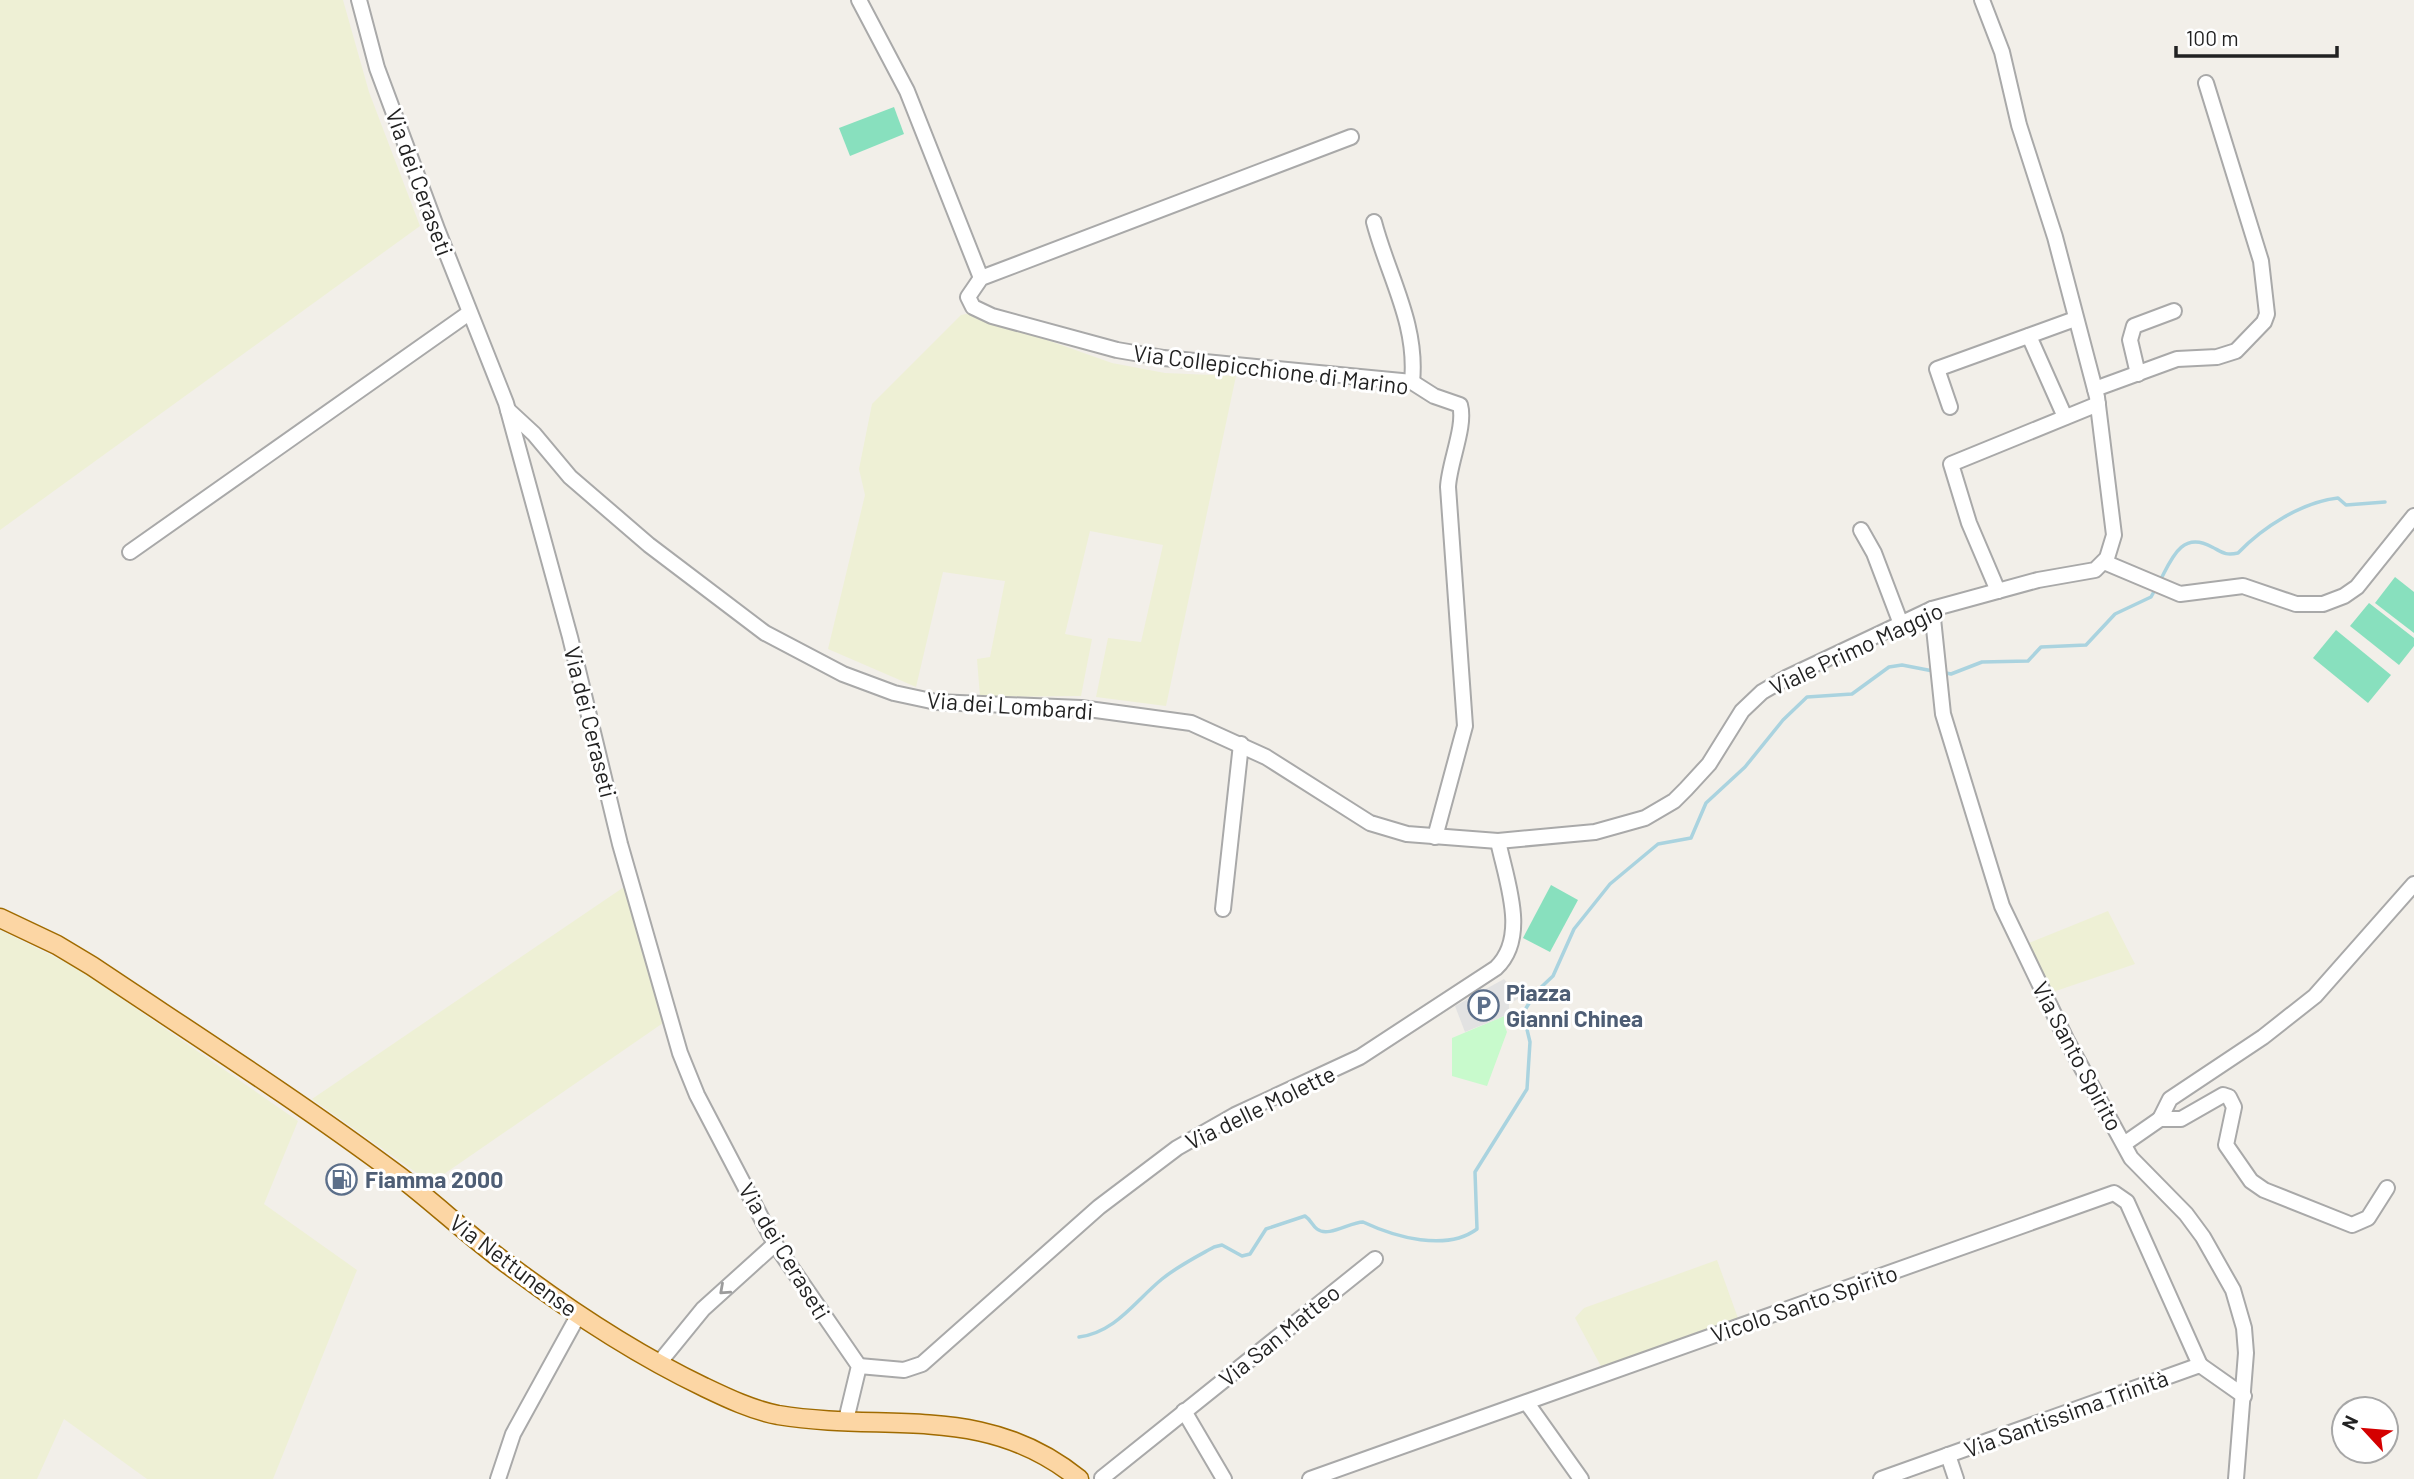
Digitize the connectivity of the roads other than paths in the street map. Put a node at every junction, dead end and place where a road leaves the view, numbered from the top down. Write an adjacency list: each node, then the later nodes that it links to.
1 (359, 0): 9 (street, Via dei Ceraseti)
2 (859, 0): 7 (street)
3 (1982, 0): 10 (street)
4 (2206, 83): 12 (street)
5 (1351, 137): 7 (street)
6 (1374, 222): 13 (street)
7 (981, 278): 13 (street, Via Collepicchione di Marino)
8 (2174, 311): 12 (street)
9 (469, 313): 17 (street, Via dei Ceraseti); 21 (street)
10 (2075, 319): 11 (street); 14 (street)
11 (2029, 335): 16 (street); 18 (street)
12 (2138, 374): 14 (street)
13 (1412, 382): 27 (street, Via Collepicchione di Marino)
14 (2095, 389): 15 (street)
15 (2098, 404): 18 (street); 22 (street)
16 (1950, 407)
17 (508, 410): 26 (street, Via dei Lombardi); 35 (street, Via dei Ceraseti)
18 (2065, 417): 23 (street)
19 (2414, 516): 22 (street)
20 (1861, 530): 25 (street)
21 (130, 552)
22 (2104, 562): 23 (street, Viale Primo Maggio)
23 (1998, 591): 24 (street, Viale Primo Maggio)
24 (1932, 609): 25 (street, Viale Primo Maggio); 33 (street, Via Santo Spirito)
25 (1901, 624): 28 (street, Viale Primo Maggio)
26 (1241, 744): 27 (street, Via dei Lombardi); 30 (street)
27 (1435, 836): 28 (street, Via dei Lombardi)
28 (1498, 841): 40 (street, Via delle Molette)
29 (2414, 884): 32 (street)
30 (1223, 909)
31 (0, 918): 37 (main road, Via Nettunense)
32 (2160, 1119): 33 (street); 34 (street)
33 (2124, 1144): 41 (street, Via Santo Spirito)
34 (2387, 1188)
35 (775, 1244): 38 (street, one-way to 38); 40 (street, Via dei Ceraseti)
36 (1374, 1259): 43 (street, Via San Matteo)
37 (579, 1314): 38 (main road, Via Nettunense); 48 (street)
38 (659, 1363): 44 (main road, Via Nettunense)
39 (2200, 1365): 41 (street); 42 (street, Vicolo Santo Spirito); 45 (street, Via Santissima Trinità)
40 (859, 1366): 44 (street)
41 (2244, 1396): 54 (street, Via Santo Spirito)
42 (1527, 1403): 50 (street, Vicolo Santo Spirito); 51 (street)
43 (1184, 1411): 47 (street, Via San Matteo); 49 (street)
44 (846, 1420): 46 (main road, Via Nettunense)
45 (1948, 1455): 52 (street, Via Santissima Trinità); 53 (street)
46 (1069, 1476)
47 (1102, 1478)
48 (498, 1479)
49 (1224, 1479)
50 (1310, 1479)
51 (1580, 1479)
52 (1881, 1479)
53 (1956, 1479)
54 (2236, 1479)

